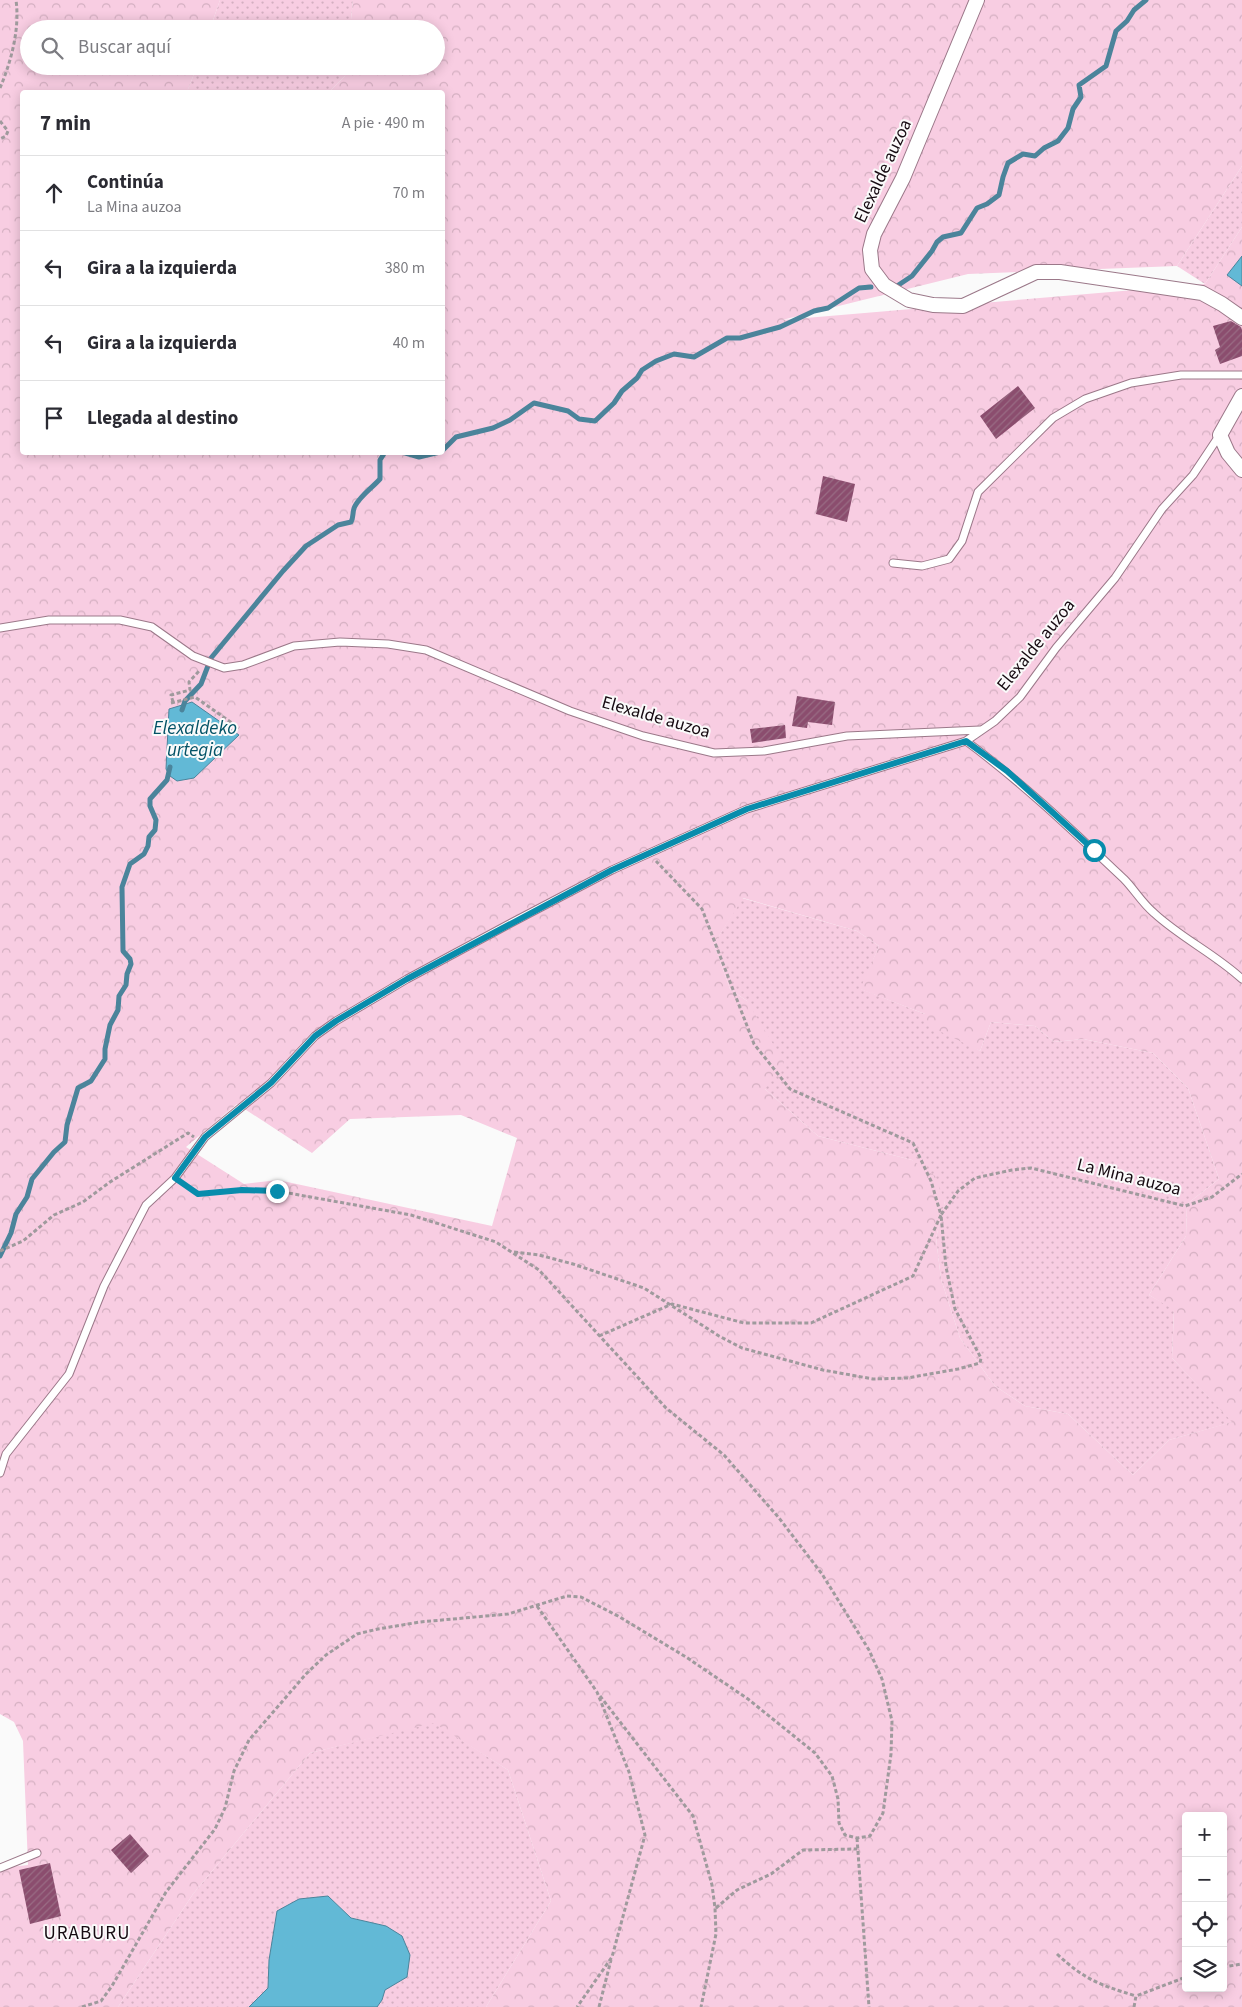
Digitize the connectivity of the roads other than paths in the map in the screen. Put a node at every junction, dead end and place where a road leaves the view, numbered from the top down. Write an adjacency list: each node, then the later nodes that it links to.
1 (977, 0): 2 (street, Elexalde auzoa)
2 (1242, 318)
3 (1242, 375): 7 (lane)
4 (1242, 396): 5 (street, Elexalde auzoa)
5 (1220, 435): 6 (street); 9 (lane, Elexalde auzoa)
6 (1242, 470)
7 (893, 562)
8 (0, 628): 9 (lane, Elexalde auzoa)
9 (980, 730): 10 (lane)
10 (966, 741): 11 (lane); 12 (lane)
11 (1242, 979)
12 (0, 1473)
13 (37, 1853): 14 (lane)
14 (0, 1868)

